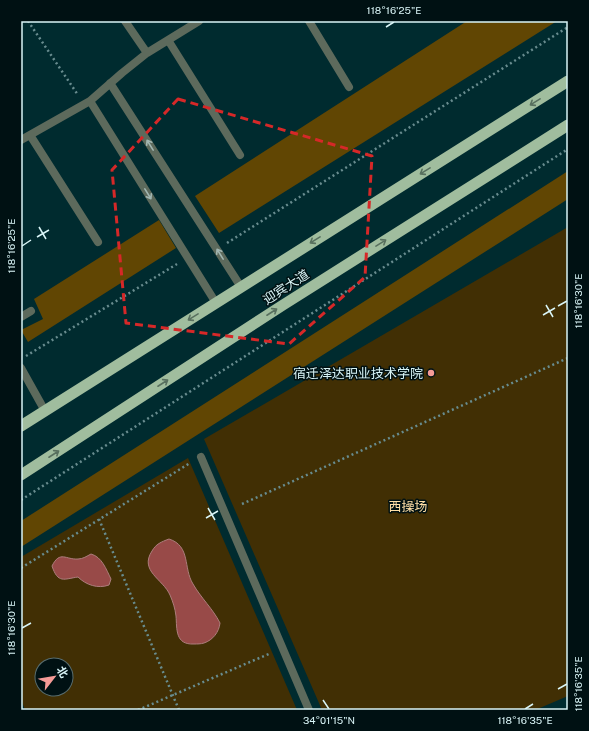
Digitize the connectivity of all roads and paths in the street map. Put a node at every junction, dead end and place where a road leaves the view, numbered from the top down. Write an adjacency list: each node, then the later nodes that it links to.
1 (28, 21): 11 (path)
2 (125, 21): 7 (lane)
3 (199, 21): 6 (lane)
4 (309, 21): 10 (lane)
5 (568, 27): 18 (path)
6 (168, 40): 7 (lane); 16 (lane)
7 (147, 53): 9 (lane)
8 (568, 81): 20 (highway, 迎宾大道, one-way to 20)
9 (110, 83): 11 (lane); 18 (lane, one-way to 9)
10 (349, 87)
11 (87, 103): 13 (lane); 19 (lane, one-way to 19)
12 (568, 125): 30 (highway, 迎宾大道, one-way to 12)
13 (30, 136): 14 (lane); 17 (lane)
14 (21, 140)
15 (568, 149): 31 (path)
16 (240, 154)
17 (98, 242)
18 (217, 250): 20 (lane, one-way to 18)
19 (188, 258): 21 (lane); 25 (path)
20 (240, 287): 21 (highway, 迎宾大道)
21 (216, 303): 27 (highway, 迎宾大道, one-way to 27)
22 (31, 311): 23 (lane)
23 (21, 317)
24 (568, 358): 32 (path)
25 (21, 359)
26 (21, 368): 27 (lane)
27 (45, 411): 28 (highway, 迎宾大道)
28 (21, 426)
29 (201, 457): 33 (path); 35 (lane)
30 (21, 475)
31 (21, 500)
32 (242, 504)
33 (99, 519): 34 (path); 36 (path)
34 (21, 568)
35 (282, 648): 36 (path); 39 (lane)
36 (172, 695): 37 (path); 38 (path)
37 (138, 710)
38 (179, 710)
39 (309, 710)

